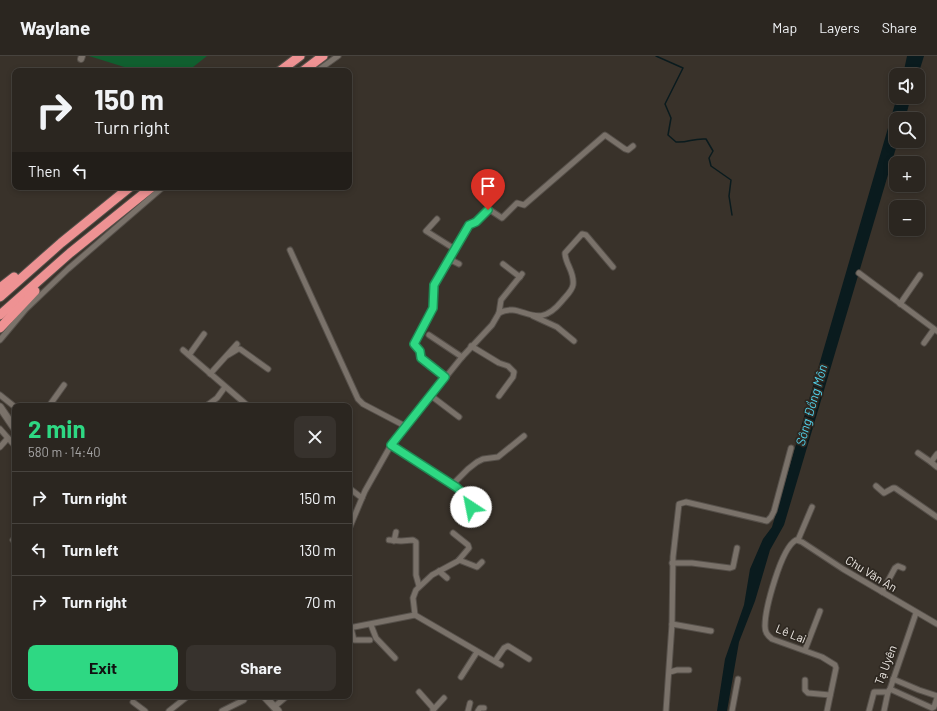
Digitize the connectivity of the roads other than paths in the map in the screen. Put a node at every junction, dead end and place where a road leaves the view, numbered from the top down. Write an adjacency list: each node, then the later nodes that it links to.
1 (300, 56): 4 (highway)
2 (323, 56): 5 (highway)
3 (338, 56): 6 (street)
4 (284, 68)
5 (307, 68)
6 (321, 68)
7 (633, 146): 13 (street)
8 (126, 190): 12 (highway)
9 (148, 190): 15 (highway)
10 (160, 190): 32 (street)
11 (437, 219): 13 (street)
12 (61, 243): 22 (highway); 23 (highway)
13 (454, 249): 16 (street)
14 (290, 250): 56 (street)
15 (70, 253): 26 (highway); 28 (highway)
16 (449, 259): 17 (street); 43 (street)
17 (459, 264)
18 (503, 264): 25 (street)
19 (612, 267): 27 (street)
20 (859, 273): 24 (street)
21 (920, 275): 24 (street)
22 (0, 288)
23 (0, 297)
24 (900, 304): 29 (street)
25 (499, 313): 27 (street); 36 (street)
26 (0, 315)
27 (532, 316): 33 (street)
28 (0, 328)
29 (936, 330): 34 (street)
30 (204, 334): 38 (street)
31 (429, 335): 40 (street)
32 (0, 340)
33 (574, 341)
34 (924, 343)
35 (237, 344): 39 (street)
36 (472, 346): 40 (street); 48 (street)
37 (183, 350): 38 (street)
38 (189, 355): 42 (street)
39 (228, 355): 41 (street); 42 (street)
40 (462, 357): 43 (street)
41 (268, 369)
42 (210, 374): 45 (street)
43 (445, 377): 47 (street)
44 (64, 385): 49 (street)
45 (225, 387): 50 (street); 51 (street)
46 (0, 395): 52 (street)
47 (430, 395): 54 (street); 56 (street)
48 (499, 396)
49 (51, 403)
50 (210, 403)
51 (244, 403)
52 (12, 405)
53 (0, 407): 55 (main road)
54 (460, 417)
55 (12, 425)
56 (405, 426): 61 (street)
57 (0, 429): 59 (street)
58 (524, 436): 68 (street)
59 (8, 438): 60 (street); 62 (street)
60 (12, 443)
61 (391, 445): 68 (street); 71 (street)
62 (0, 447)
63 (791, 448): 84 (street)
64 (918, 453): 66 (street)
65 (937, 454): 66 (street)
66 (931, 462): 67 (street)
67 (937, 467)
68 (453, 484): 72 (street)
69 (876, 486): 74 (street)
70 (352, 490): 71 (street)
71 (362, 498): 75 (street)
72 (471, 507)
73 (812, 507): 79 (street, Lê Lai)
74 (937, 517)
75 (352, 522)
76 (396, 532): 80 (street)
77 (453, 533): 82 (street)
78 (405, 535): 80 (street)
79 (797, 540): 89 (street, Chu Văn An); 100 (street, Lê Lai)
80 (393, 541): 88 (street)
81 (737, 548): 84 (street)
82 (459, 560): 83 (street); 86 (street)
83 (482, 562)
84 (672, 563): 93 (street)
85 (903, 568): 89 (street)
86 (439, 571): 87 (street); 88 (street)
87 (447, 578)
88 (419, 586): 92 (street)
89 (882, 592): 91 (street, Chu Văn An)
90 (820, 611): 100 (street)
91 (916, 613): 94 (street, Chu Văn An); 110 (street, Tạ Uyên)
92 (415, 615): 95 (street); 101 (street)
93 (672, 624): 97 (street); 107 (street)
94 (937, 624)
95 (371, 625): 96 (street); 102 (street)
96 (352, 628)
97 (711, 631)
98 (352, 634): 99 (street)
99 (370, 640)
100 (805, 650): 114 (street, Lê Lai)
101 (477, 652): 104 (street); 108 (street)
102 (396, 658)
103 (529, 659): 104 (street)
104 (495, 662): 105 (street)
105 (501, 665)
106 (689, 670): 107 (street)
107 (670, 672): 131 (street)
108 (461, 677)
109 (738, 679): 132 (street)
110 (893, 679): 112 (street, Tạ Uyên); 115 (street)
111 (806, 680): 114 (street)
112 (889, 691): 115 (street); 134 (street, Tạ Uyên); 135 (street)
113 (419, 692): 125 (street)
114 (830, 695): 133 (street, Lê Lai)
115 (937, 697)
116 (444, 698): 125 (street)
117 (178, 699): 127 (street)
118 (244, 699): 128 (street)
119 (267, 699): 124 (main road)
120 (284, 699): 124 (street)
121 (133, 702): 126 (street)
122 (470, 703): 129 (street)
123 (484, 708): 130 (street)
124 (276, 709)
125 (433, 710)
126 (145, 711)
127 (169, 711)
128 (222, 711)
129 (468, 711)
130 (478, 711)
131 (666, 711)
132 (732, 711)
133 (827, 711)
134 (869, 711)
135 (884, 711)

